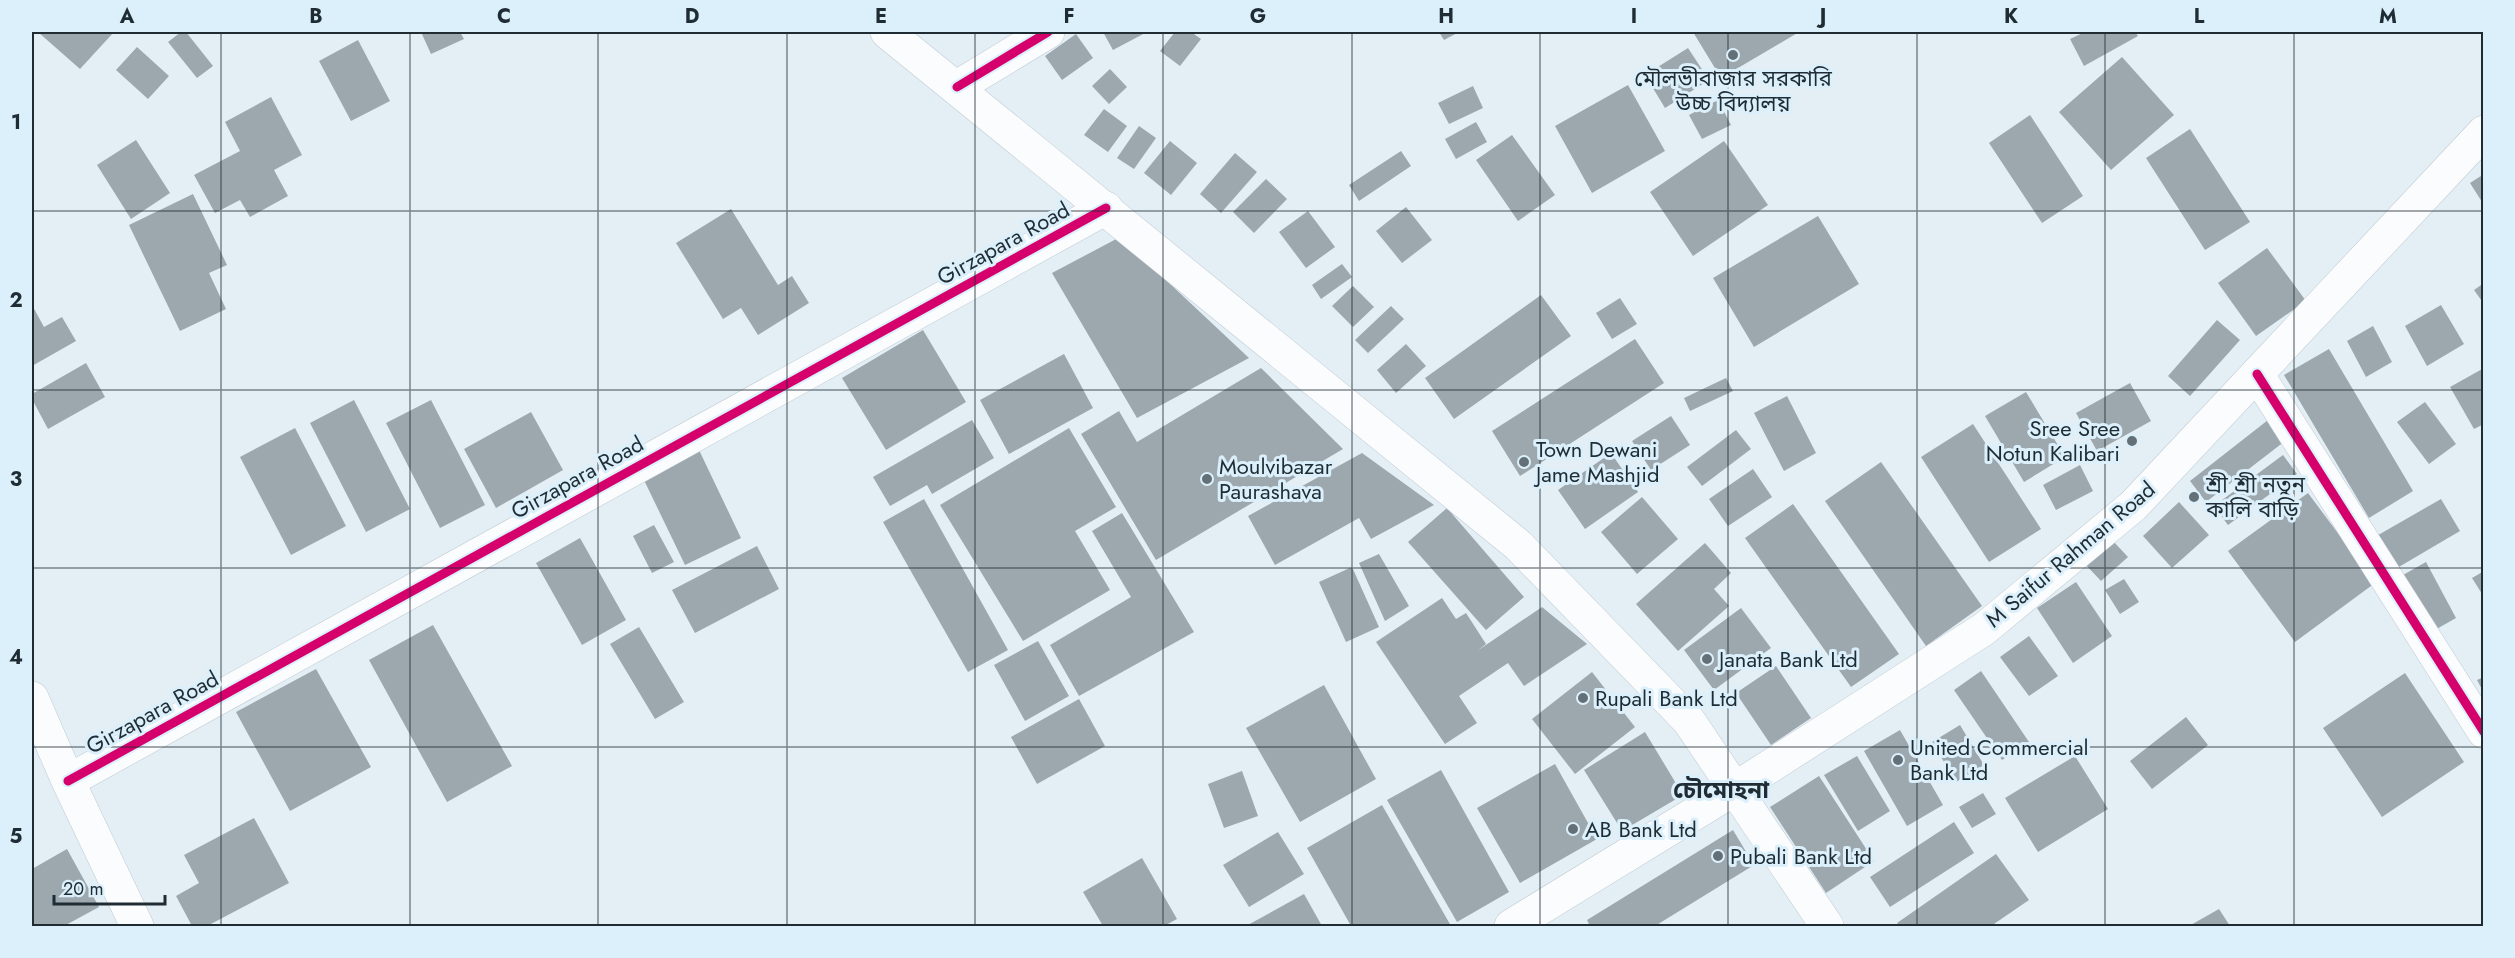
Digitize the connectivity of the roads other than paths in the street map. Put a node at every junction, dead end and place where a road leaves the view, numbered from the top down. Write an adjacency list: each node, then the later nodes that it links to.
1 (887, 32): 3 (main road)
2 (1048, 32): 3 (main road)
3 (957, 87): 5 (main road)
4 (2484, 132): 6 (main road, M Saifur Rahman Road)
5 (1106, 208): 9 (main road, Girzapara Road); 10 (main road)
6 (2257, 374): 8 (main road); 10 (main road, M Saifur Rahman Road)
7 (32, 698): 9 (main road)
8 (2484, 732)
9 (68, 781): 11 (main road)
10 (1733, 790): 12 (main road, M Saifur Rahman Road); 13 (main road)
11 (137, 927)
12 (1512, 927)
13 (1827, 927)

